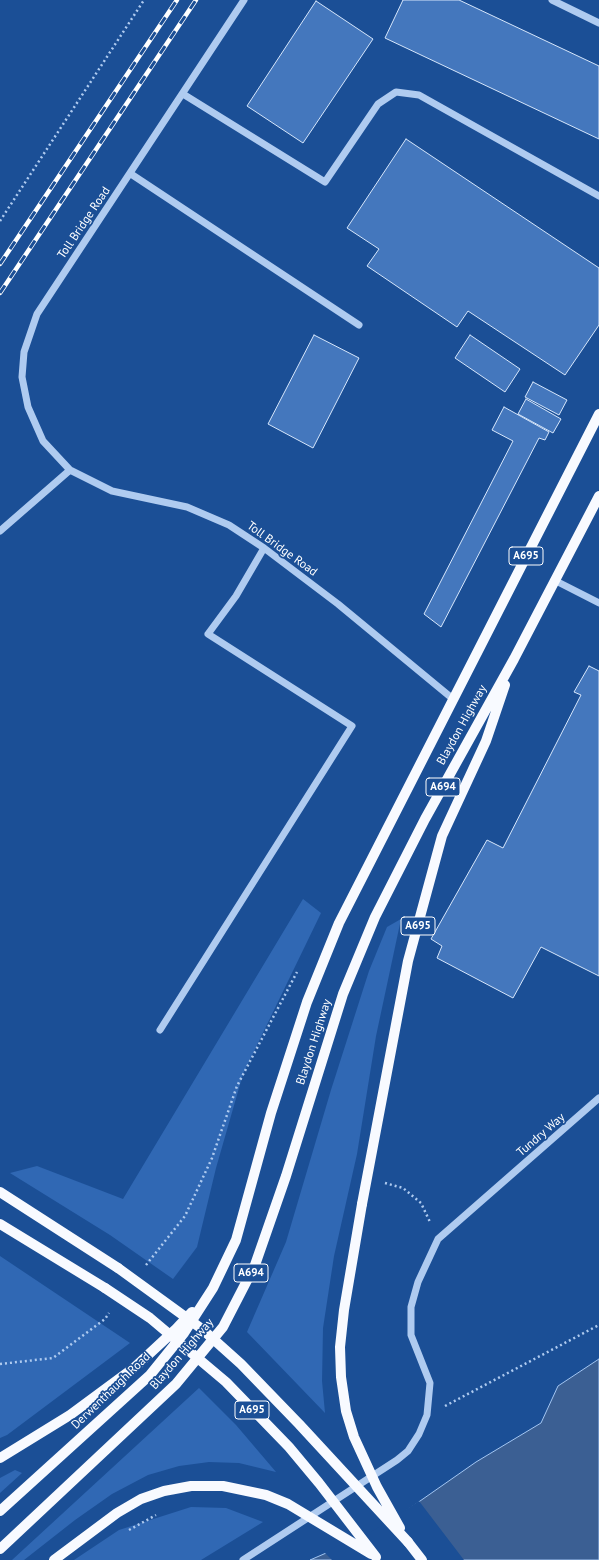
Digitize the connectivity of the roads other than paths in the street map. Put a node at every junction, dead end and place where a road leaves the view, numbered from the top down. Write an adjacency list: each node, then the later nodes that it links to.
1 (244, 0): 4 (street, Toll Bridge Road)
2 (552, 0): 3 (street)
3 (599, 23)
4 (183, 94): 5 (street, Toll Bridge Road); 6 (street)
5 (131, 174): 7 (street); 9 (street, Toll Bridge Road)
6 (599, 196)
7 (359, 325)
8 (599, 414): 16 (main road, Blaydon Highway / A695)
9 (70, 470): 11 (street); 12 (street, Toll Bridge Road)
10 (599, 496): 13 (main road, Blaydon Highway / A695)
11 (0, 531)
12 (264, 548): 16 (street, Toll Bridge Road); 17 (street)
13 (554, 580): 14 (street); 15 (main road, Blaydon Highway / A695)
14 (599, 603)
15 (514, 659): 25 (main road, A695, bridge); 26 (main road, Blaydon Highway / A694)
16 (453, 699): 19 (main road, Blaydon Highway / A695)
17 (160, 1030)
18 (599, 1098): 29 (street, Tundry Way)
19 (271, 1113): 22 (main road, Derwenthaugh Road / A695)
20 (0, 1192): 25 (main road, bridge)
21 (0, 1224): 27 (main road, A695, bridge)
22 (213, 1288): 23 (main road, A695); 24 (main road, Derwenthaugh Road / A695)
23 (0, 1458)
24 (0, 1511)
25 (408, 1542): 30 (main road, A695)
26 (0, 1549)
27 (377, 1558): 28 (main road, bridge)
28 (54, 1560)
29 (243, 1560)
30 (422, 1560)

